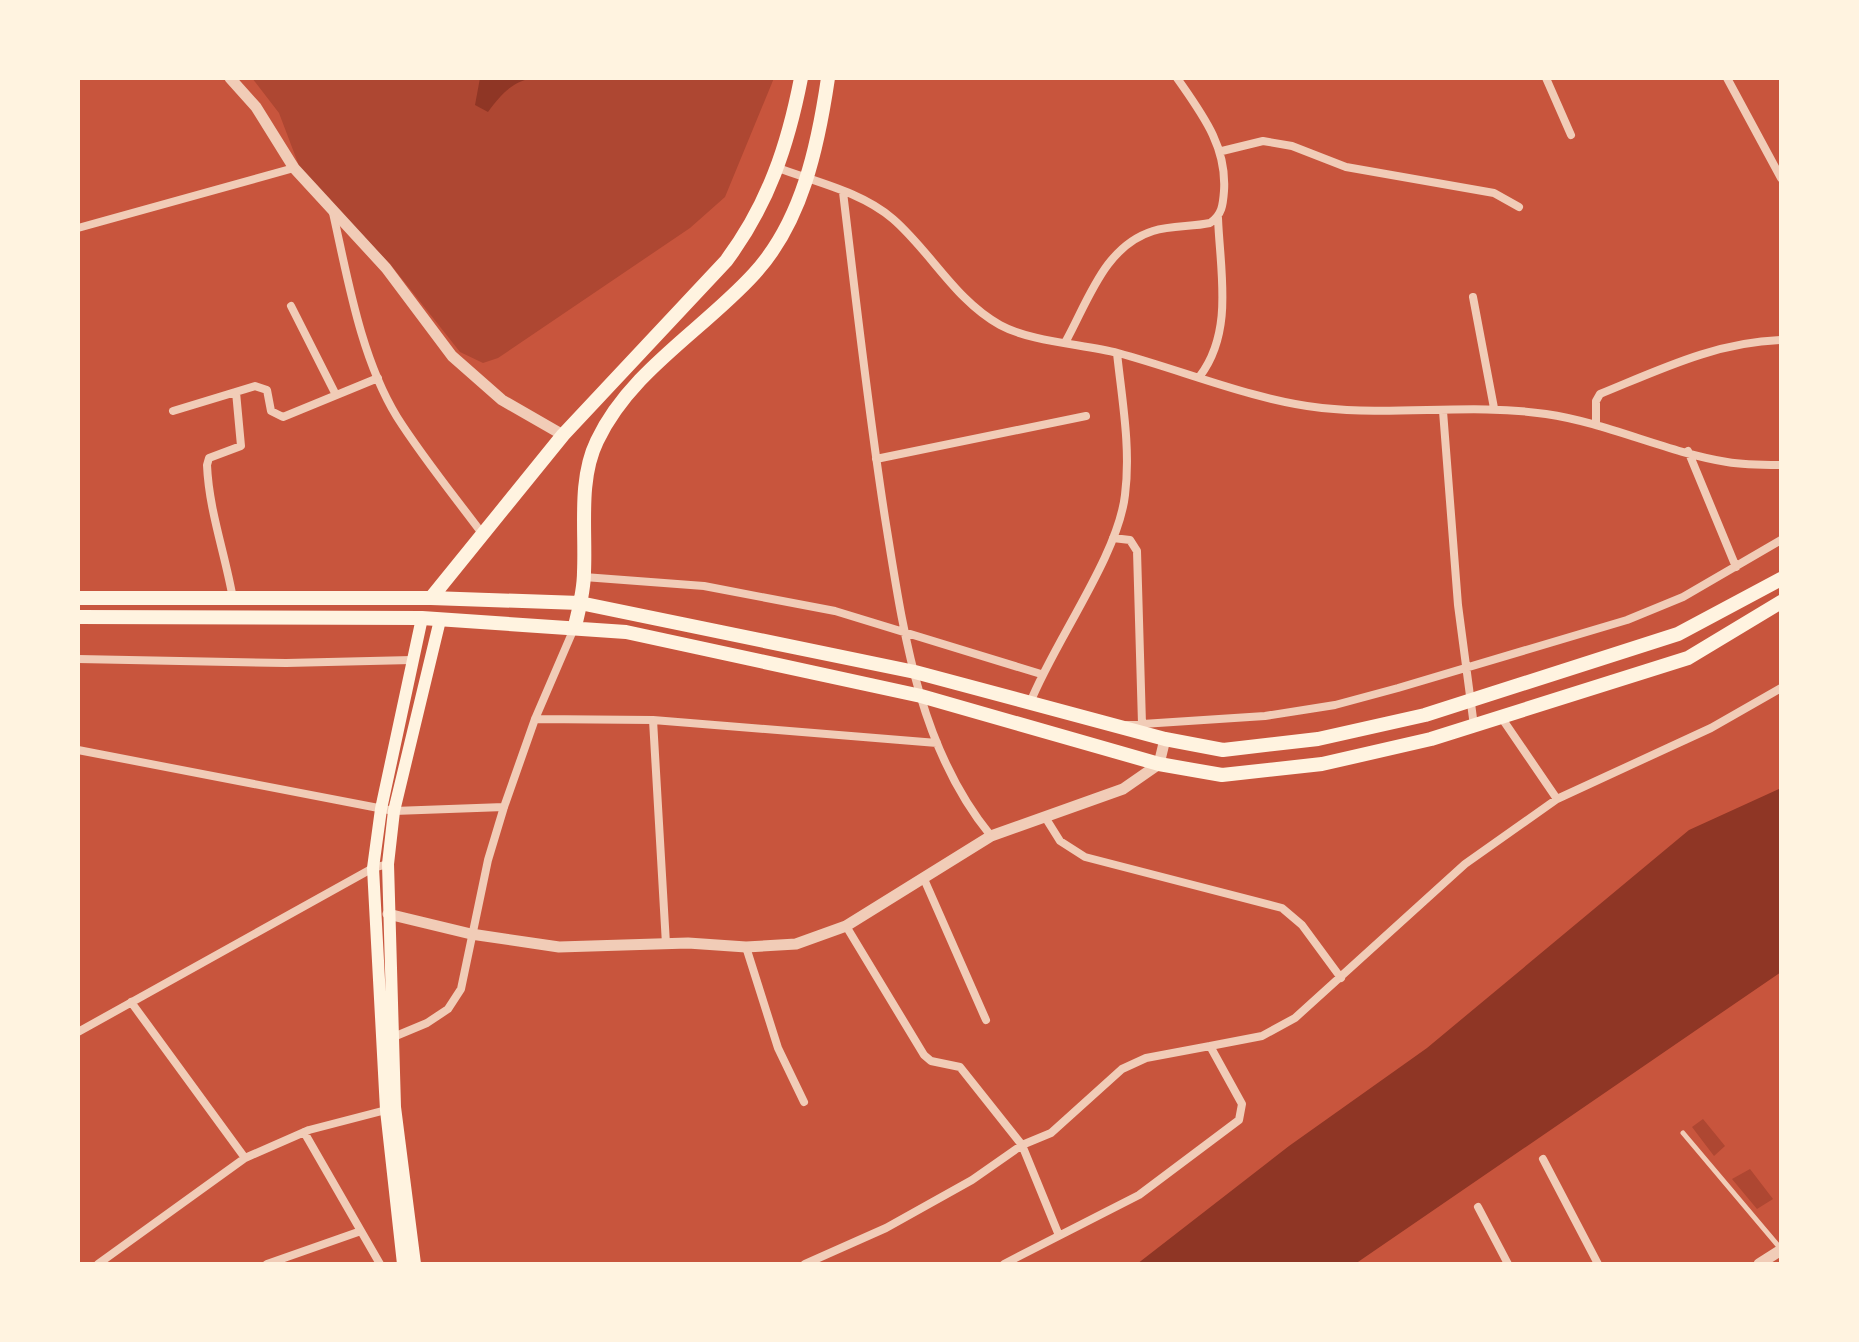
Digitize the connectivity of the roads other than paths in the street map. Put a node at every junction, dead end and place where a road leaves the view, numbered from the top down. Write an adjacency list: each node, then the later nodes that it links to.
1 (230, 78): 9 (street)
2 (801, 78): 10 (main road)
3 (828, 78): 12 (main road)
4 (1177, 78): 8 (street)
5 (1546, 78): 7 (street)
6 (1727, 78): 11 (street)
7 (1571, 135)
8 (1222, 151): 14 (street); 16 (street)
9 (294, 168): 15 (street); 17 (street)
10 (778, 168): 12 (street); 32 (main road)
11 (1781, 178)
12 (806, 179): 13 (street); 40 (main road)
13 (843, 192): 21 (street); 34 (street)
14 (1519, 207)
15 (333, 213): 24 (street); 32 (street)
16 (1218, 218): 21 (street); 23 (street)
17 (78, 228)
18 (1473, 297): 27 (street)
19 (291, 306): 26 (street)
20 (1781, 340): 31 (street)
21 (1066, 341): 22 (street)
22 (1117, 353): 23 (street); 37 (street)
23 (1200, 376): 29 (street)
24 (378, 378): 26 (street); 36 (street)
25 (236, 392): 26 (street); 28 (street); 45 (street)
26 (336, 395)
27 (1494, 408): 29 (street); 31 (street)
28 (173, 411)
29 (1443, 411): 56 (street)
30 (1086, 416): 34 (street)
31 (1596, 423): 33 (street)
32 (563, 435): 36 (main road)
33 (1688, 451): 35 (street); 39 (street)
34 (876, 459): 53 (street)
35 (1781, 465)
36 (484, 536): 43 (main road)
37 (1113, 538): 58 (street); 66 (street)
38 (1781, 540): 39 (street)
39 (1736, 567): 56 (street)
40 (584, 577): 47 (main road); 53 (street)
41 (1781, 579): 61 (main road)
42 (78, 598): 44 (main road)
43 (431, 598): 45 (main road); 47 (main road)
44 (169, 600): 45 (main road); 49 (main road)
45 (233, 600)
46 (1781, 602): 63 (main road)
47 (580, 603): 52 (main road); 57 (main road)
48 (78, 617): 49 (main road)
49 (168, 618): 50 (main road)
50 (422, 618): 51 (main road); 55 (main road)
51 (440, 620): 52 (main road); 75 (main road)
52 (575, 626): 60 (main road); 64 (street)
53 (903, 630): 57 (street); 58 (street)
54 (78, 659): 55 (street)
55 (412, 660): 75 (main road)
56 (1466, 668): 61 (street); 66 (street)
57 (915, 672): 60 (street); 62 (main road)
58 (1041, 674): 62 (street)
59 (1781, 688): 73 (street)
60 (921, 696): 70 (street); 72 (main road)
61 (1472, 700): 68 (street); 69 (main road)
62 (1030, 703): 67 (main road)
63 (1501, 717): 68 (main road); 73 (street)
64 (535, 719): 65 (street); 74 (street)
65 (653, 720): 70 (street); 84 (street)
66 (1142, 724): 67 (street)
67 (1115, 726): 69 (main road)
68 (1474, 726): 72 (main road)
69 (1165, 739): 72 (street)
70 (937, 743): 77 (street)
71 (78, 750): 75 (street)
72 (1159, 764): 76 (street)
73 (1557, 799): 86 (street)
74 (504, 807): 75 (street); 83 (street)
75 (388, 810): 78 (main road); 79 (main road)
76 (1045, 817): 77 (street); 86 (street)
77 (991, 836): 80 (street)
78 (388, 864): 79 (street); 81 (main road)
79 (373, 868): 87 (street); 90 (main road)
80 (924, 879): 82 (street); 88 (street)
81 (388, 914): 83 (street); 90 (main road)
82 (846, 926): 85 (street); 96 (street)
83 (471, 934): 84 (street); 90 (street)
84 (666, 944): 85 (street)
85 (746, 947): 92 (street)
86 (1341, 978): 91 (street)
87 (131, 1002): 89 (street); 97 (street)
88 (986, 1020)
89 (78, 1032)
90 (388, 1039): 93 (main road); 107 (main road)
91 (1210, 1046): 96 (street); 101 (street)
92 (804, 1102)
93 (386, 1110): 94 (street); 106 (main road)
94 (304, 1132): 97 (street); 100 (street)
95 (1683, 1133): 102 (lane)
96 (1022, 1145): 101 (street); 108 (street)
97 (245, 1158): 103 (street)
98 (1543, 1159): 111 (street)
99 (1478, 1207): 110 (street)
100 (361, 1231): 104 (street); 105 (street)
101 (1058, 1233): 109 (street)
102 (1781, 1250): 112 (street)
103 (98, 1264)
104 (267, 1264)
105 (380, 1264)
106 (403, 1264)
107 (415, 1264)
108 (805, 1264)
109 (1004, 1264)
110 (1508, 1264)
111 (1598, 1264)
112 (1759, 1264)

